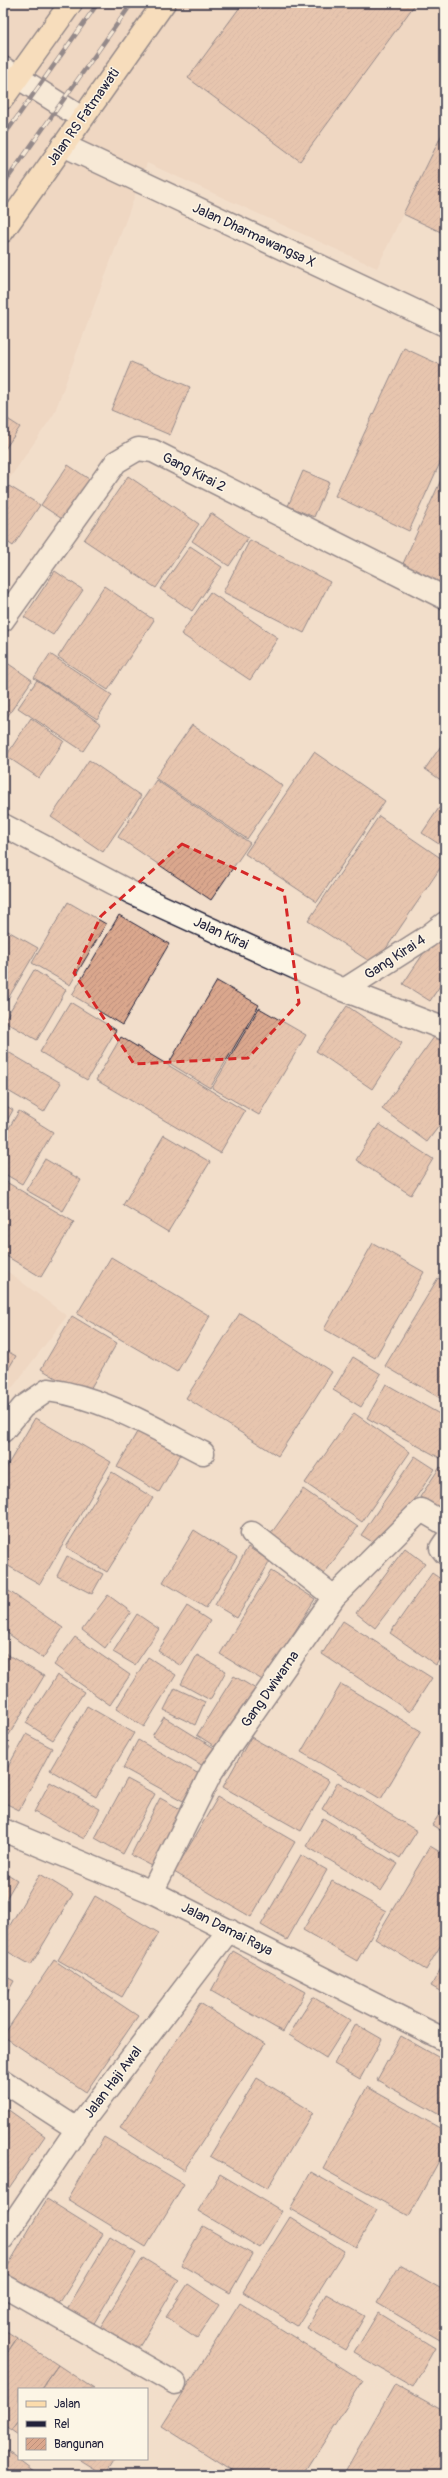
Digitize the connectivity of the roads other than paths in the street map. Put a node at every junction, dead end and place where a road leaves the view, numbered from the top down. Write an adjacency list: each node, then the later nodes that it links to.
1 (71, 3): 3 (main road)
2 (164, 3): 5 (main road, Jalan RS Fatmawati)
3 (11, 72): 4 (main road); 5 (street)
4 (3, 98)
5 (82, 118): 6 (main road, Jalan RS Fatmawati)
6 (63, 145): 7 (main road, Jalan RS Fatmawati); 8 (street, Jalan Dharmawangsa X)
7 (3, 230)
8 (445, 325)
9 (445, 598): 10 (street, Gang Kirai 2)
10 (3, 620)
11 (4, 829): 13 (street, Jalan Kirai)
12 (445, 923): 13 (street, Gang Kirai 4)
13 (344, 990): 14 (street, Jalan Kirai)
14 (445, 1029)
15 (3, 1431): 16 (street)
16 (203, 1453)
17 (445, 1524): 21 (street, Gang Dwiwarna)
18 (252, 1533): 21 (street)
19 (445, 1542): 20 (street)
20 (445, 1553)
21 (334, 1597): 23 (street, Gang Dwiwarna)
22 (3, 1830): 23 (street, Jalan Damai Raya)
23 (152, 1892): 24 (street, Jalan Damai Raya)
24 (229, 1930): 25 (street, Jalan Damai Raya); 27 (street, Jalan Haji Awal)
25 (445, 2040)
26 (3, 2081): 27 (street)
27 (77, 2129): 28 (street, Jalan Haji Awal)
28 (3, 2238)
29 (3, 2285): 30 (street)
30 (175, 2383)

